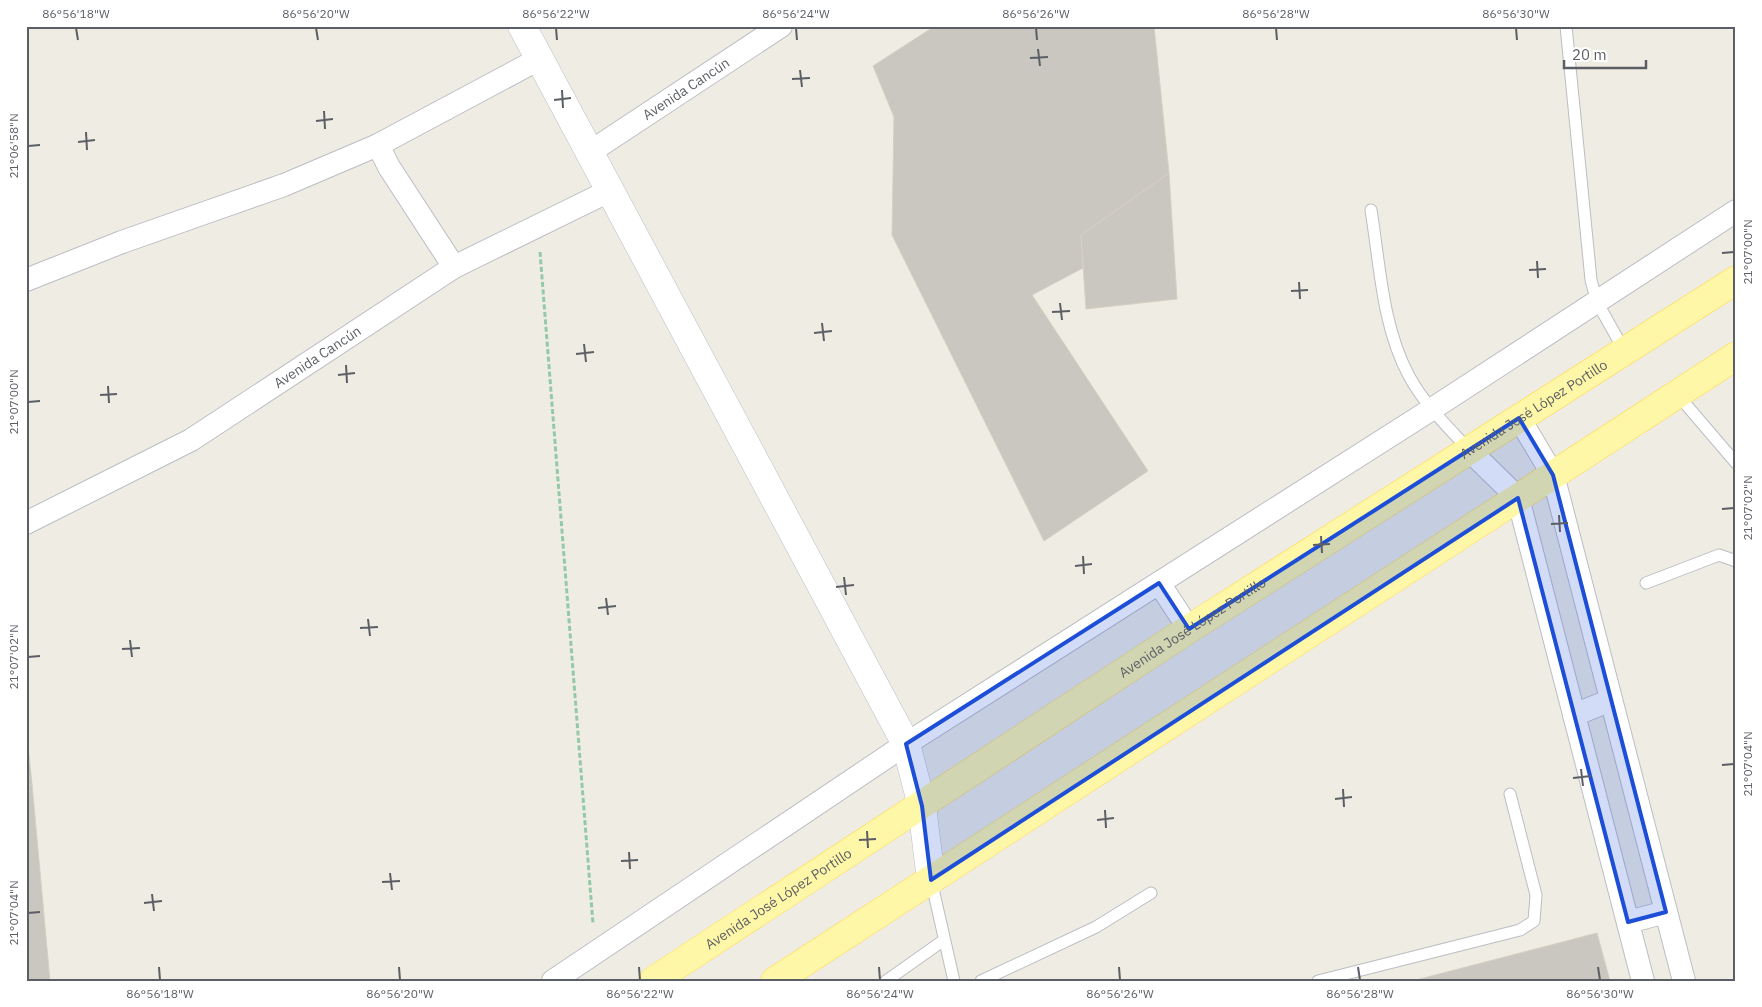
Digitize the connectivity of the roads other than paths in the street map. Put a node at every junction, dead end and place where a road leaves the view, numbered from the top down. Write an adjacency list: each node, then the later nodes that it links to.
1 (522, 26): 4 (street)
2 (781, 26): 6 (street, Avenida Cancún)
3 (1566, 26): 13 (lane)
4 (540, 59): 5 (street); 6 (street)
5 (378, 145): 10 (street); 11 (street)
6 (590, 152): 7 (street)
7 (609, 191): 10 (street, Avenida Cancún); 30 (street)
8 (1371, 210): 17 (lane)
9 (1736, 211): 13 (street)
10 (454, 267): 23 (street, Avenida Cancún)
11 (26, 280)
12 (1736, 280): 14 (main road, Avenida José López Portillo)
13 (1597, 302): 14 (lane); 17 (street)
14 (1625, 352): 18 (main road, Avenida José López Portillo)
15 (1736, 356): 16 (main road)
16 (1677, 394): 20 (lane); 21 (main road)
17 (1432, 409): 19 (lane); 26 (street)
18 (1518, 418): 19 (main road, Avenida José López Portillo); 21 (street)
19 (1469, 450): 22 (street); 27 (main road, Avenida José López Portillo)
20 (1736, 463)
21 (1552, 475): 22 (main road); 28 (street)
22 (1518, 498): 29 (street); 33 (main road)
23 (26, 523)
24 (1736, 561): 25 (lane)
25 (1646, 582)
26 (1159, 583): 27 (street); 30 (street)
27 (1189, 629): 32 (main road, Avenida José López Portillo)
28 (1611, 700): 29 (street); 35 (street)
29 (1574, 715): 36 (street)
30 (906, 744): 32 (street); 38 (street)
31 (1510, 794): 44 (lane)
32 (922, 806): 33 (street); 39 (main road, Avenida José López Portillo)
33 (931, 880): 37 (lane); 40 (main road)
34 (1151, 893): 43 (lane)
35 (1666, 912): 36 (street); 46 (street)
36 (1628, 922): 45 (street)
37 (944, 940): 41 (lane); 42 (lane)
38 (553, 981)
39 (653, 981)
40 (775, 981)
41 (886, 981)
42 (954, 981)
43 (981, 981)
44 (1318, 981)
45 (1643, 981)
46 (1684, 981)

